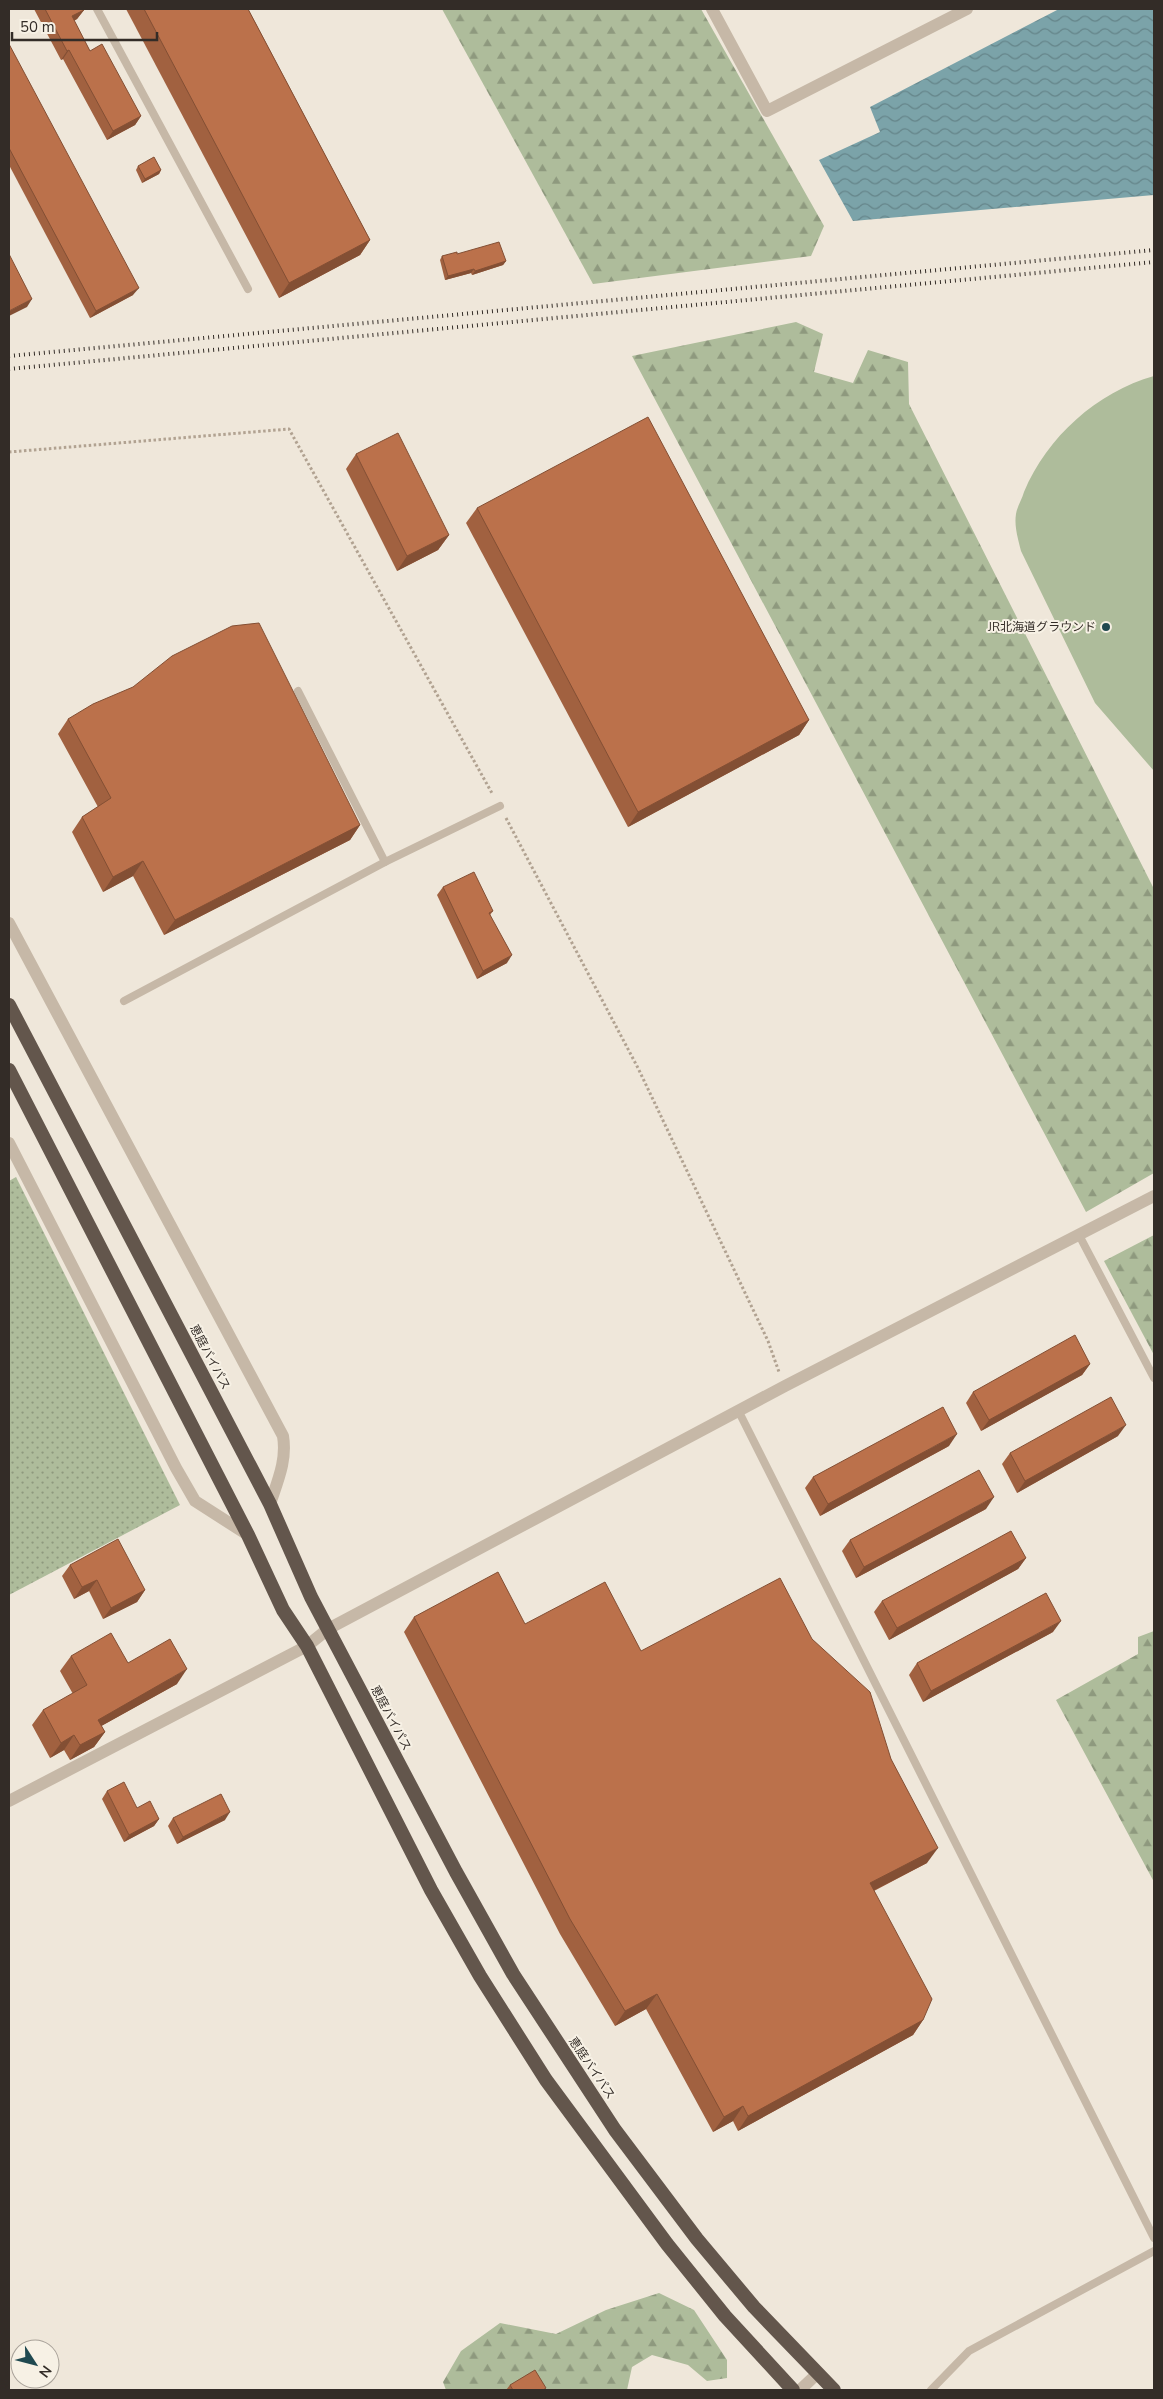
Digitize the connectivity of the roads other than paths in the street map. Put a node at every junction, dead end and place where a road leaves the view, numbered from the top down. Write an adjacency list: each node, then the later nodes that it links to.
1 (97, 9): 4 (lane)
2 (712, 9): 3 (street)
3 (967, 9)
4 (248, 289)
5 (298, 691): 7 (lane)
6 (500, 806): 7 (lane)
7 (385, 862): 9 (lane)
8 (9, 923): 18 (street)
9 (124, 1001)
10 (9, 1005): 18 (highway, 恵庭バイパス)
11 (9, 1070): 19 (highway)
12 (9, 1143): 13 (street)
13 (14, 1165): 19 (street)
14 (1154, 1196): 15 (street)
15 (1079, 1235): 16 (lane); 17 (street)
16 (1154, 1378)
17 (739, 1412): 20 (street); 23 (lane)
18 (270, 1504): 20 (highway, 恵庭バイパス)
19 (248, 1536): 21 (highway)
20 (328, 1629): 21 (street); 25 (highway, 恵庭バイパス)
21 (307, 1646): 22 (street); 26 (highway)
22 (9, 1800)
23 (1154, 2238)
24 (1154, 2251): 29 (lane)
25 (818, 2373): 27 (street); 28 (highway, 恵庭バイパス)
26 (793, 2390)
27 (800, 2390)
28 (834, 2390)
29 (931, 2390)

